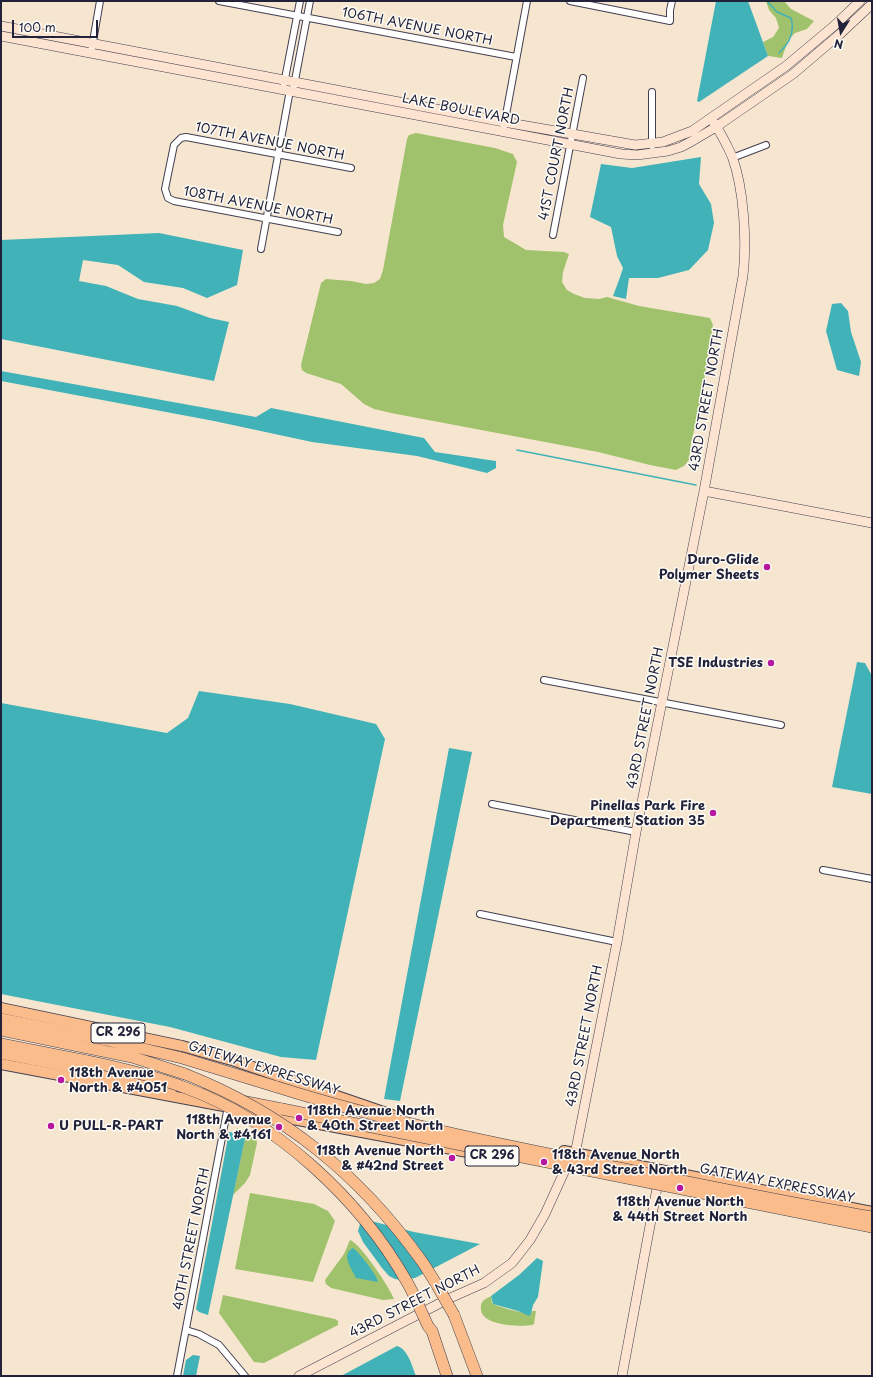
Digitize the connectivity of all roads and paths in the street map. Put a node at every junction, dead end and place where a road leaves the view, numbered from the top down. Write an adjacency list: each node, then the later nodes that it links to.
1 (100, 1): 15 (street)
2 (219, 1): 11 (street, 106TH AVENUE NORTH)
3 (300, 1): 11 (street)
4 (310, 1): 12 (street)
5 (527, 1): 17 (street)
6 (570, 1): 7 (street)
7 (672, 1)
8 (860, 1): 21 (street, LAKE BOULEVARD)
9 (870, 1): 10 (street)
10 (872, 4): 23 (street, LAKE BOULEVARD)
11 (297, 16): 12 (street, 106TH AVENUE NORTH); 19 (street)
12 (307, 18): 17 (street, 106TH AVENUE NORTH); 19 (street)
13 (1, 26): 15 (street, LAKE BOULEVARD)
14 (1, 36): 16 (street, LAKE BOULEVARD)
15 (92, 43): 16 (street); 19 (street, LAKE BOULEVARD)
16 (91, 53): 19 (street, LAKE BOULEVARD)
17 (516, 57): 22 (street)
18 (583, 78): 24 (street, 41ST COURT NORTH)
19 (289, 86): 22 (street, LAKE BOULEVARD); 28 (street)
20 (652, 92): 27 (street)
21 (711, 118): 23 (street, 43RD STREET NORTH); 27 (street, LAKE BOULEVARD)
22 (504, 126): 24 (street, LAKE BOULEVARD); 25 (street, LAKE BOULEVARD)
23 (716, 127): 27 (street, LAKE BOULEVARD); 29 (street, 43RD STREET NORTH)
24 (572, 134): 25 (street, 41ST COURT NORTH); 27 (street, LAKE BOULEVARD)
25 (570, 144): 27 (street, LAKE BOULEVARD); 34 (street, 41ST COURT NORTH)
26 (766, 145): 29 (street)
27 (652, 149)
28 (278, 154): 30 (street, 107TH AVENUE NORTH); 31 (street, 107TH AVENUE NORTH); 32 (street)
29 (732, 158): 36 (street, 43RD STREET NORTH)
30 (351, 168)
31 (174, 201): 32 (street, 108TH AVENUE NORTH)
32 (266, 218): 33 (street, 108TH AVENUE NORTH); 35 (street)
33 (338, 232)
34 (553, 235)
35 (261, 249)
36 (704, 490): 37 (street); 39 (street, 43RD STREET NORTH)
37 (872, 523)
38 (544, 680): 39 (street)
39 (662, 702): 40 (street); 42 (street, 43RD STREET NORTH)
40 (781, 725)
41 (492, 804): 42 (street)
42 (636, 832): 46 (street, 43RD STREET NORTH)
43 (823, 870): 44 (street)
44 (872, 879)
45 (480, 914): 46 (street)
46 (617, 942): 54 (street, 43RD STREET NORTH)
47 (1, 1008): 54 (main road, CR 296)
48 (1, 1019): 58 (highway, GATEWAY EXPRESSWAY, bridge)
49 (1, 1030): 66 (highway, bridge)
50 (1, 1044): 65 (highway, bridge)
51 (1, 1053): 59 (highway, GATEWAY EXPRESSWAY, bridge)
52 (1, 1064): 53 (main road, CR 296)
53 (228, 1106): 55 (main road, CR 296); 61 (street, 40TH STREET NORTH)
54 (575, 1154): 55 (street, 43RD STREET NORTH); 57 (main road, CR 296)
55 (565, 1170): 56 (main road, CR 296); 64 (street, 43RD STREET NORTH)
56 (657, 1188): 60 (main road, CR 296); 67 (street)
57 (872, 1212)
58 (872, 1217)
59 (872, 1227)
60 (872, 1231)
61 (186, 1330): 62 (street, 40TH STREET NORTH); 63 (street)
62 (177, 1376)
63 (246, 1376)
64 (299, 1376)
65 (447, 1376)
66 (477, 1376)
67 (622, 1376)

